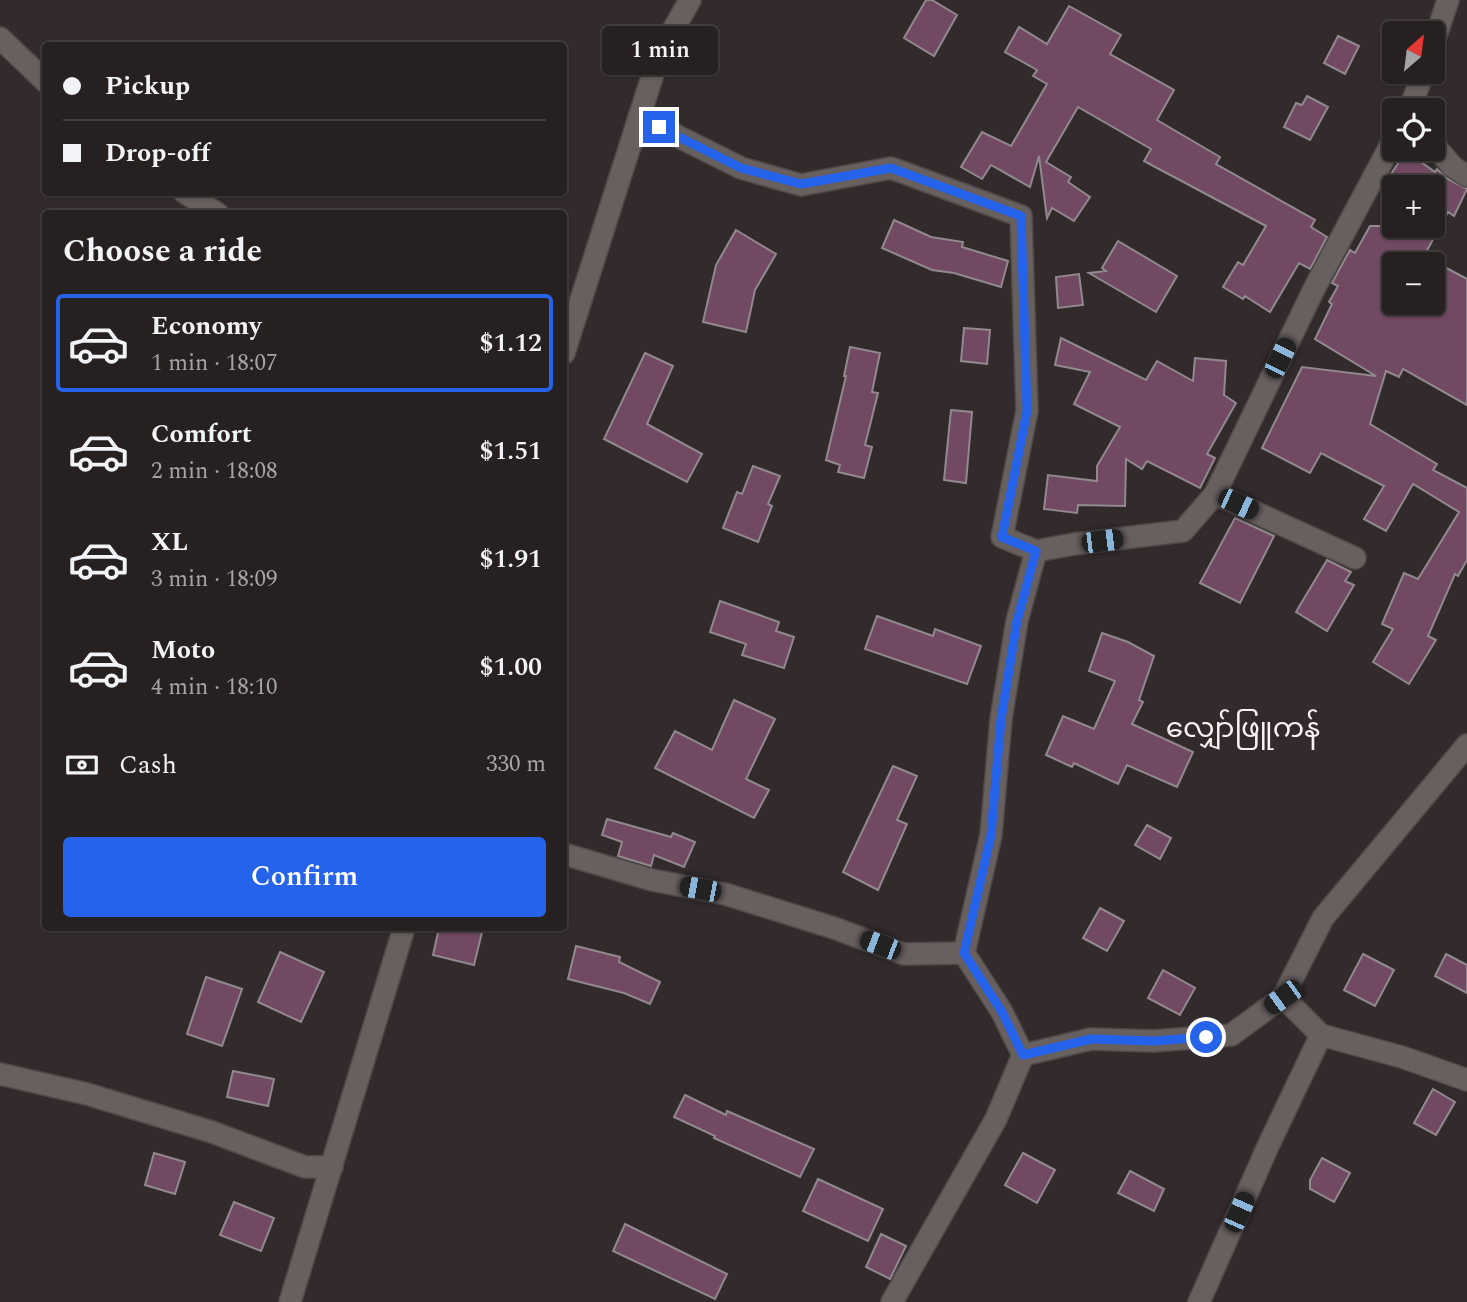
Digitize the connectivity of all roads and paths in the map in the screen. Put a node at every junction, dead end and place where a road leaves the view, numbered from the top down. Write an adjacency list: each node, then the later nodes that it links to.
1 (690, 0): 6 (street)
2 (1448, 0): 3 (street)
3 (1441, 21)
4 (0, 38): 5 (street)
5 (42, 78)
6 (639, 117): 12 (street); 14 (street)
7 (1445, 158): 9 (street)
8 (1382, 161): 13 (street)
9 (1467, 176)
10 (190, 196): 11 (street)
11 (212, 210)
12 (567, 344)
13 (1215, 494): 14 (street); 15 (street)
14 (1036, 551): 19 (street)
15 (1355, 558)
16 (1467, 745): 20 (street)
17 (567, 855): 19 (street)
18 (403, 931): 25 (street)
19 (964, 953): 22 (street)
20 (1283, 997): 21 (street); 22 (street)
21 (1321, 1035): 24 (street); 28 (street)
22 (1023, 1055): 27 (street)
23 (0, 1073): 25 (street)
24 (1467, 1080)
25 (332, 1167): 26 (street)
26 (290, 1302)
27 (892, 1302)
28 (1199, 1302)

